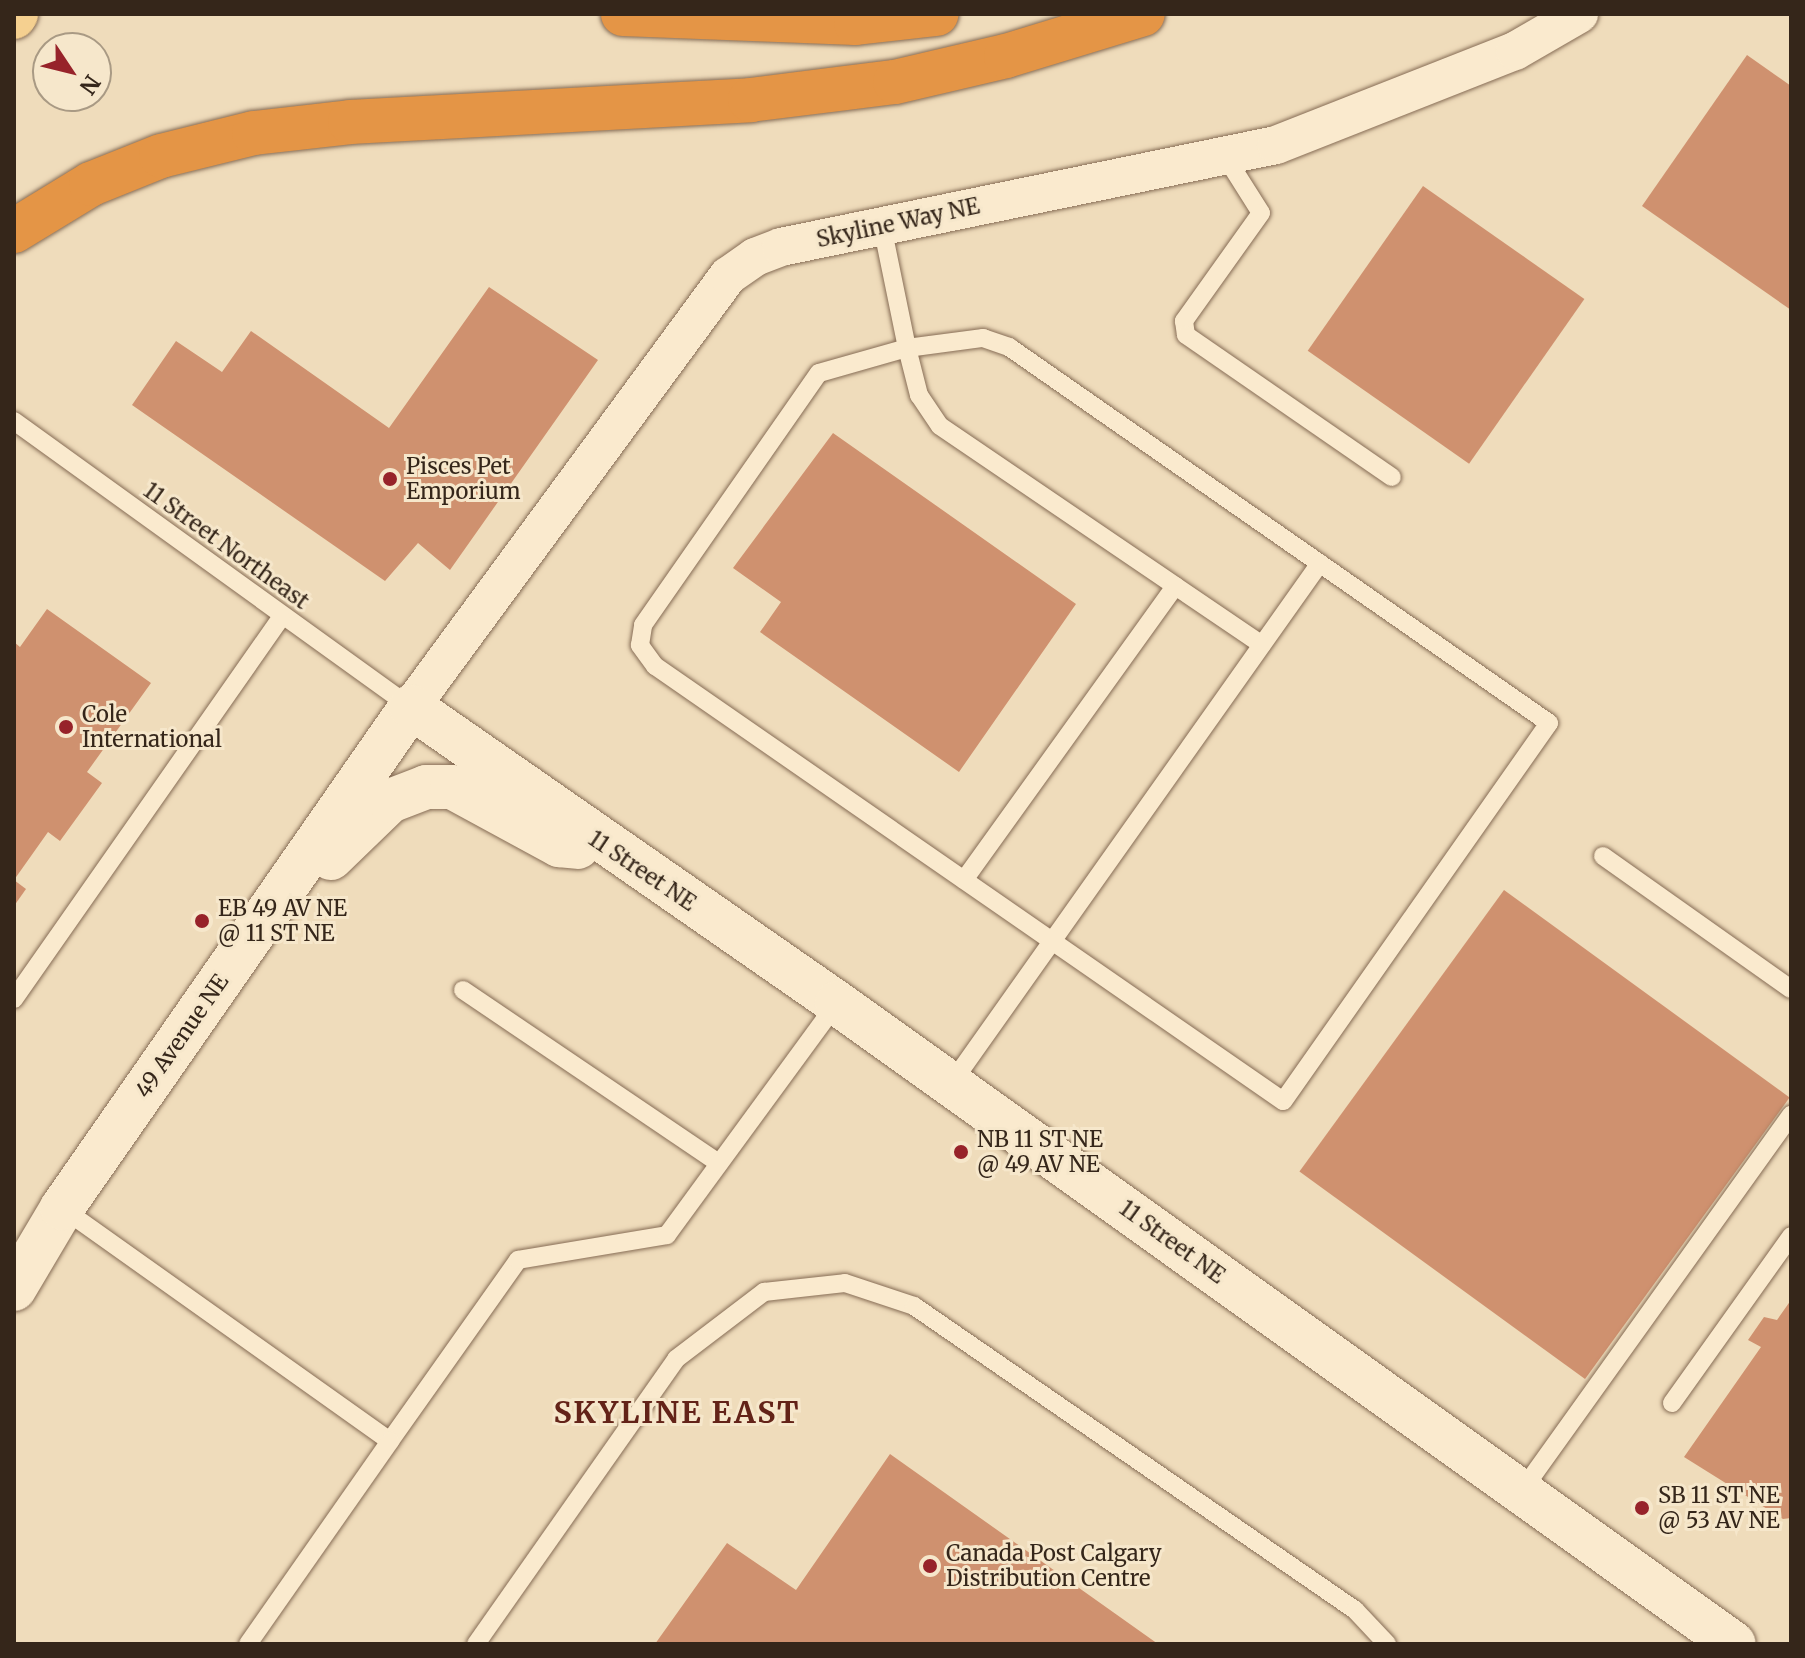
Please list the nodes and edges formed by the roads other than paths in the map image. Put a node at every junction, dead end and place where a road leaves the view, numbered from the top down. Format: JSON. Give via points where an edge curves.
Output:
{"nodes":[{"id":1,"x":623,"y":14,"type":"edge"},
{"id":2,"x":936,"y":14,"type":"edge"},
{"id":3,"x":1143,"y":14,"type":"edge"},
{"id":4,"x":1579,"y":14,"type":"edge"},
{"id":5,"x":1225,"y":156,"type":"junction"},
{"id":6,"x":882,"y":226,"type":"junction"},
{"id":7,"x":14,"y":231,"type":"edge"},
{"id":8,"x":907,"y":348,"type":"junction"},
{"id":9,"x":14,"y":421,"type":"edge"},
{"id":10,"x":1392,"y":477,"type":"dead end"},
{"id":11,"x":1320,"y":563,"type":"junction"},
{"id":12,"x":1175,"y":586,"type":"junction"},
{"id":13,"x":281,"y":618,"type":"junction"},
{"id":14,"x":1262,"y":645,"type":"junction"},
{"id":15,"x":411,"y":707,"type":"junction"},
{"id":16,"x":611,"y":850,"type":"junction"},
{"id":17,"x":1603,"y":856,"type":"dead end"},
{"id":18,"x":964,"y":880,"type":"junction"},
{"id":19,"x":250,"y":938,"type":"junction"},
{"id":20,"x":1052,"y":941,"type":"junction"},
{"id":21,"x":1791,"y":989,"type":"edge"},
{"id":22,"x":463,"y":990,"type":"dead end"},
{"id":23,"x":14,"y":999,"type":"edge"},
{"id":24,"x":837,"y":1003,"type":"junction"},
{"id":25,"x":951,"y":1084,"type":"junction"},
{"id":26,"x":1791,"y":1115,"type":"edge"},
{"id":27,"x":719,"y":1163,"type":"junction"},
{"id":28,"x":62,"y":1208,"type":"junction"},
{"id":29,"x":1791,"y":1236,"type":"edge"},
{"id":30,"x":14,"y":1289,"type":"edge"},
{"id":31,"x":1672,"y":1403,"type":"dead end"},
{"id":32,"x":390,"y":1441,"type":"junction"},
{"id":33,"x":1521,"y":1492,"type":"junction"},
{"id":34,"x":248,"y":1644,"type":"edge"},
{"id":35,"x":476,"y":1644,"type":"edge"},
{"id":36,"x":1387,"y":1644,"type":"edge"},
{"id":37,"x":1734,"y":1644,"type":"edge"}],
"edges":[{"from":1,"to":2,"type":"highway","via":[[856,23]]},
{"from":3,"to":7,"type":"highway","via":[[1006,56],[895,82],[750,100],[350,122],[254,133],[161,156],[91,184]]},
{"from":4,"to":5,"type":"street","name":"Skyline Way NE","via":[[1515,51],[1346,121]]},
{"from":5,"to":6,"type":"street","name":"Skyline Way NE"},
{"from":5,"to":10,"type":"lane","via":[[1261,213],[1184,321],[1186,335]]},
{"from":6,"to":8,"type":"lane"},
{"from":6,"to":15,"type":"street","name":"Skyline Way NE","via":[[781,247],[728,276]]},
{"from":8,"to":11,"type":"lane","via":[[983,338],[1009,347]]},
{"from":8,"to":12,"type":"lane","via":[[919,395],[940,426]]},
{"from":8,"to":18,"type":"lane","via":[[819,373],[643,625],[640,645],[655,666]]},
{"from":9,"to":13,"type":"lane","name":"11 Street Northeast"},
{"from":11,"to":14,"type":"lane"},
{"from":11,"to":20,"type":"lane","via":[[1549,723],[1283,1101]]},
{"from":12,"to":14,"type":"lane"},
{"from":12,"to":18,"type":"lane"},
{"from":13,"to":15,"type":"lane","name":"11 Street Northeast"},
{"from":13,"to":23,"type":"lane"},
{"from":14,"to":20,"type":"lane"},
{"from":15,"to":16,"type":"street","name":"11 Street NE"},
{"from":15,"to":19,"type":"street","name":"49 Avenue NE"},
{"from":16,"to":19,"type":"street","via":[[559,845],[452,787],[426,787],[390,801]]},
{"from":16,"to":24,"type":"street","name":"11 Street NE"},
{"from":17,"to":21,"type":"lane"},
{"from":18,"to":20,"type":"lane"},
{"from":19,"to":28,"type":"street","name":"49 Avenue NE"},
{"from":20,"to":25,"type":"lane"},
{"from":22,"to":27,"type":"lane"},
{"from":24,"to":25,"type":"street","name":"11 Street NE"},
{"from":24,"to":27,"type":"lane"},
{"from":25,"to":33,"type":"street","name":"11 Street NE"},
{"from":26,"to":33,"type":"lane"},
{"from":27,"to":32,"type":"lane","via":[[667,1235],[518,1260]]},
{"from":28,"to":30,"type":"street","name":"49 Avenue NE"},
{"from":28,"to":32,"type":"lane"},
{"from":29,"to":31,"type":"lane"},
{"from":32,"to":34,"type":"lane"},
{"from":33,"to":37,"type":"street","name":"11 Street NE"},
{"from":35,"to":36,"type":"lane","via":[[676,1359],[764,1292],[845,1283],[914,1306],[1355,1610]]}]}
